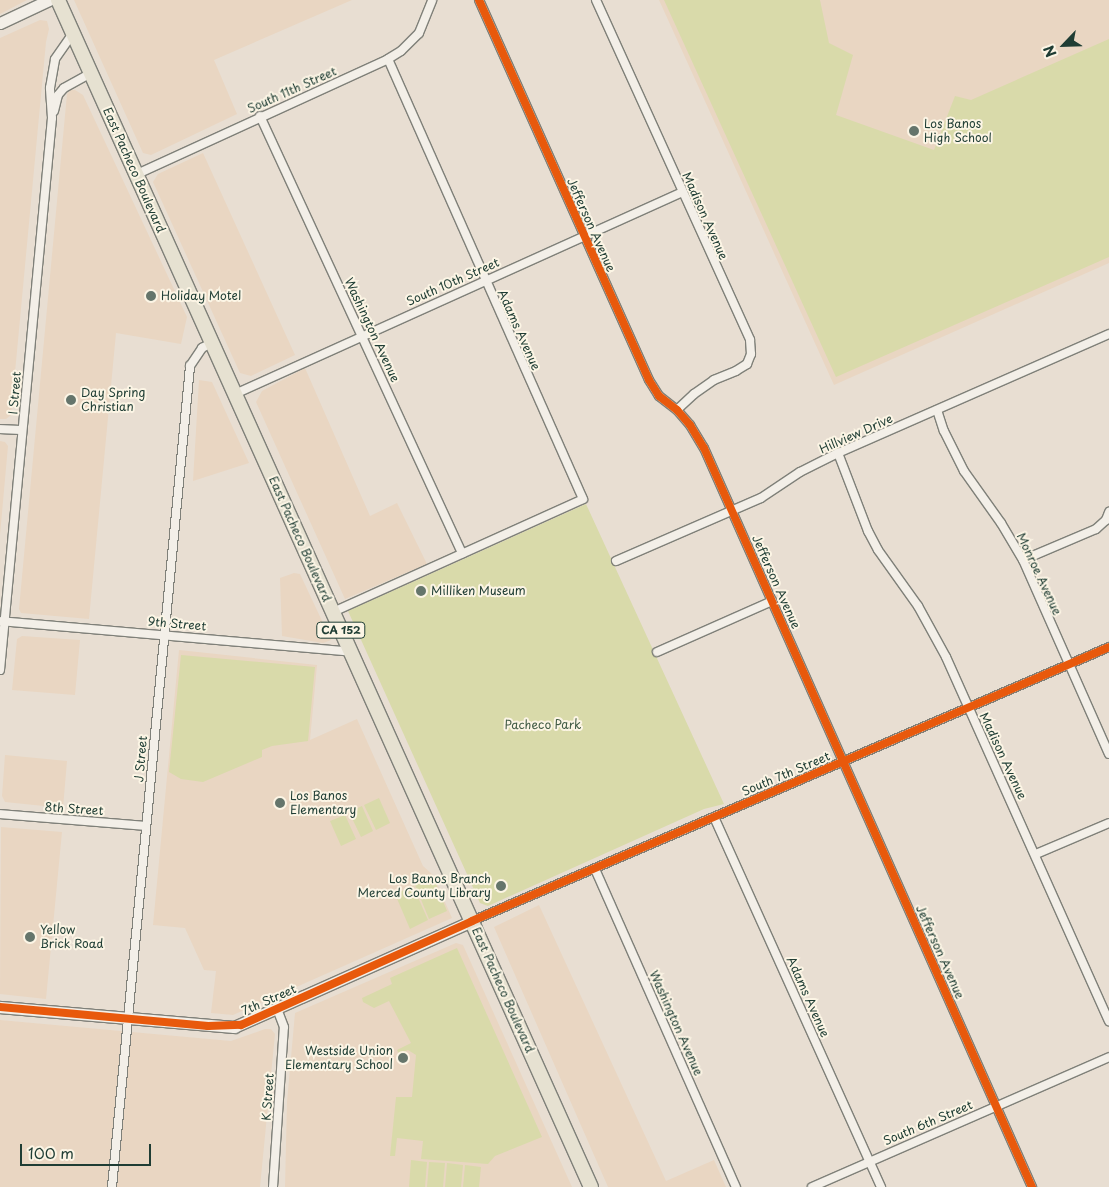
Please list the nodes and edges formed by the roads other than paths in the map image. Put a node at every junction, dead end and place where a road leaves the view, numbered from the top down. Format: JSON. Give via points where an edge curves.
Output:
{"nodes":[{"id":1,"x":49,"y":0,"type":"edge"},
{"id":2,"x":58,"y":0,"type":"edge"},
{"id":3,"x":432,"y":0,"type":"edge"},
{"id":4,"x":479,"y":0,"type":"edge"},
{"id":5,"x":596,"y":0,"type":"edge"},
{"id":6,"x":0,"y":23,"type":"edge"},
{"id":7,"x":73,"y":33,"type":"junction"},
{"id":8,"x":388,"y":59,"type":"junction"},
{"id":9,"x":91,"y":73,"type":"junction"},
{"id":10,"x":260,"y":116,"type":"junction"},
{"id":11,"x":52,"y":118,"type":"junction"},
{"id":12,"x":135,"y":174,"type":"junction"},
{"id":13,"x":682,"y":192,"type":"junction"},
{"id":14,"x":584,"y":237,"type":"junction"},
{"id":15,"x":485,"y":280,"type":"junction"},
{"id":16,"x":1109,"y":334,"type":"edge"},
{"id":17,"x":362,"y":336,"type":"junction"},
{"id":18,"x":211,"y":343,"type":"junction"},
{"id":19,"x":235,"y":394,"type":"junction"},
{"id":20,"x":677,"y":410,"type":"junction"},
{"id":21,"x":937,"y":410,"type":"junction"},
{"id":22,"x":0,"y":429,"type":"edge"},
{"id":23,"x":22,"y":430,"type":"junction"},
{"id":24,"x":838,"y":453,"type":"junction"},
{"id":25,"x":732,"y":511,"type":"junction"},
{"id":26,"x":1109,"y":512,"type":"edge"},
{"id":27,"x":462,"y":554,"type":"junction"},
{"id":28,"x":1023,"y":560,"type":"junction"},
{"id":29,"x":616,"y":561,"type":"dead end"},
{"id":30,"x":772,"y":601,"type":"junction"},
{"id":31,"x":333,"y":612,"type":"junction"},
{"id":32,"x":2,"y":621,"type":"edge"},
{"id":33,"x":164,"y":634,"type":"junction"},
{"id":34,"x":1109,"y":647,"type":"edge"},
{"id":35,"x":351,"y":652,"type":"junction"},
{"id":36,"x":657,"y":652,"type":"dead end"},
{"id":37,"x":1068,"y":666,"type":"junction"},
{"id":38,"x":0,"y":670,"type":"edge"},
{"id":39,"x":968,"y":708,"type":"junction"},
{"id":40,"x":1109,"y":754,"type":"edge"},
{"id":41,"x":843,"y":762,"type":"junction"},
{"id":42,"x":0,"y":814,"type":"edge"},
{"id":43,"x":714,"y":817,"type":"junction"},
{"id":44,"x":1109,"y":824,"type":"edge"},
{"id":45,"x":146,"y":826,"type":"junction"},
{"id":46,"x":1036,"y":854,"type":"junction"},
{"id":47,"x":595,"y":869,"type":"junction"},
{"id":48,"x":472,"y":921,"type":"junction"},
{"id":49,"x":0,"y":1007,"type":"edge"},
{"id":50,"x":277,"y":1009,"type":"junction"},
{"id":51,"x":128,"y":1019,"type":"junction"},
{"id":52,"x":1109,"y":1021,"type":"edge"},
{"id":53,"x":1109,"y":1057,"type":"edge"},
{"id":54,"x":996,"y":1106,"type":"junction"},
{"id":55,"x":869,"y":1160,"type":"junction"},
{"id":56,"x":112,"y":1187,"type":"edge"},
{"id":57,"x":273,"y":1187,"type":"edge"},
{"id":58,"x":591,"y":1187,"type":"edge"},
{"id":59,"x":736,"y":1187,"type":"edge"},
{"id":60,"x":812,"y":1187,"type":"edge"},
{"id":61,"x":881,"y":1187,"type":"edge"},
{"id":62,"x":1032,"y":1187,"type":"edge"}],
"edges":[{"from":1,"to":6,"type":"street"},
{"from":2,"to":7,"type":"highway","name":"East Pacheco Boulevard","number":"CA 152"},
{"from":3,"to":8,"type":"street","name":"South 11th Street","via":[[419,33],[402,51]]},
{"from":4,"to":14,"type":"street","name":"Jefferson Avenue"},
{"from":5,"to":13,"type":"street","name":"Madison Avenue"},
{"from":7,"to":9,"type":"highway","name":"East Pacheco Boulevard","number":"CA 152"},
{"from":7,"to":11,"type":"street","name":"I Street","via":[[55,59],[50,88]]},
{"from":8,"to":10,"type":"street","name":"South 11th Street"},
{"from":8,"to":15,"type":"street","name":"Adams Avenue"},
{"from":9,"to":11,"type":"street","name":"I Street","via":[[64,88],[58,95]]},
{"from":9,"to":12,"type":"highway","name":"East Pacheco Boulevard","number":"CA 152"},
{"from":10,"to":12,"type":"street","name":"South 11th Street"},
{"from":10,"to":17,"type":"street","name":"Washington Avenue"},
{"from":11,"to":23,"type":"street","name":"I Street"},
{"from":12,"to":18,"type":"highway","name":"East Pacheco Boulevard","number":"CA 152"},
{"from":13,"to":14,"type":"street","name":"South 10th Street"},
{"from":13,"to":20,"type":"street","name":"Madison Avenue","via":[[750,340],[751,354],[747,364],[714,380]]},
{"from":14,"to":15,"type":"street","name":"South 10th Street"},
{"from":14,"to":20,"type":"street","name":"Jefferson Avenue","via":[[649,380],[659,396]]},
{"from":15,"to":17,"type":"street","name":"South 10th Street"},
{"from":15,"to":27,"type":"street","name":"Adams Avenue","via":[[583,498]]},
{"from":16,"to":21,"type":"street","name":"Hillview Drive"},
{"from":17,"to":19,"type":"street","name":"South 10th Street"},
{"from":17,"to":27,"type":"street","name":"Washington Avenue"},
{"from":18,"to":19,"type":"highway","name":"East Pacheco Boulevard","number":"CA 152"},
{"from":18,"to":33,"type":"street","name":"J Street","via":[[202,348],[190,366]]},
{"from":19,"to":31,"type":"highway","name":"East Pacheco Boulevard","number":"CA 152"},
{"from":20,"to":25,"type":"street","name":"Jefferson Avenue","via":[[704,448]]},
{"from":21,"to":24,"type":"street","name":"Hillview Drive"},
{"from":21,"to":28,"type":"street","name":"Monroe Avenue","via":[[964,471]]},
{"from":22,"to":23,"type":"street"},
{"from":23,"to":32,"type":"street","name":"I Street"},
{"from":24,"to":25,"type":"street","name":"Hillview Drive","via":[[800,472],[761,498]]},
{"from":24,"to":39,"type":"street","name":"Madison Avenue","via":[[868,531],[935,636]]},
{"from":25,"to":29,"type":"street","name":"Hillview Drive"},
{"from":25,"to":30,"type":"street","name":"Jefferson Avenue"},
{"from":26,"to":28,"type":"street","via":[[1106,520],[1096,528]]},
{"from":27,"to":31,"type":"street"},
{"from":28,"to":37,"type":"street","name":"Monroe Avenue"},
{"from":30,"to":36,"type":"street"},
{"from":30,"to":41,"type":"street","name":"Jefferson Avenue"},
{"from":31,"to":35,"type":"highway","name":"East Pacheco Boulevard","number":"CA 152"},
{"from":32,"to":33,"type":"street","name":"9th Street"},
{"from":32,"to":38,"type":"street","name":"I Street"},
{"from":33,"to":35,"type":"street","name":"9th Street"},
{"from":33,"to":45,"type":"street","name":"J Street"},
{"from":34,"to":37,"type":"street","name":"South 7th Street"},
{"from":35,"to":48,"type":"highway","name":"East Pacheco Boulevard","number":"CA 152"},
{"from":37,"to":39,"type":"street","name":"South 7th Street"},
{"from":37,"to":40,"type":"street","name":"Monroe Avenue"},
{"from":39,"to":41,"type":"street","name":"South 7th Street"},
{"from":39,"to":46,"type":"street","name":"Madison Avenue"},
{"from":41,"to":43,"type":"street","name":"South 7th Street"},
{"from":41,"to":54,"type":"street","name":"Jefferson Avenue"},
{"from":42,"to":45,"type":"street","name":"8th Street"},
{"from":43,"to":47,"type":"street","name":"South 7th Street"},
{"from":43,"to":55,"type":"street","name":"Adams Avenue"},
{"from":44,"to":46,"type":"street"},
{"from":45,"to":51,"type":"street","name":"J Street"},
{"from":46,"to":52,"type":"street","name":"Madison Avenue"},
{"from":47,"to":48,"type":"street","name":"South 7th Street"},
{"from":47,"to":59,"type":"street","name":"Washington Avenue"},
{"from":48,"to":50,"type":"street","name":"7th Street"},
{"from":48,"to":58,"type":"highway","name":"East Pacheco Boulevard","number":"CA 152"},
{"from":49,"to":51,"type":"street","name":"7th Street"},
{"from":50,"to":51,"type":"street","name":"7th Street","via":[[234,1027]]},
{"from":50,"to":57,"type":"street","name":"K Street","via":[[284,1027]]},
{"from":51,"to":56,"type":"street","name":"J Street"},
{"from":53,"to":54,"type":"street","name":"South 6th Street"},
{"from":54,"to":55,"type":"street","name":"South 6th Street"},
{"from":54,"to":62,"type":"street","name":"Jefferson Avenue"},
{"from":55,"to":60,"type":"street","name":"South 6th Street"},
{"from":55,"to":61,"type":"street","name":"Adams Avenue"}]}
